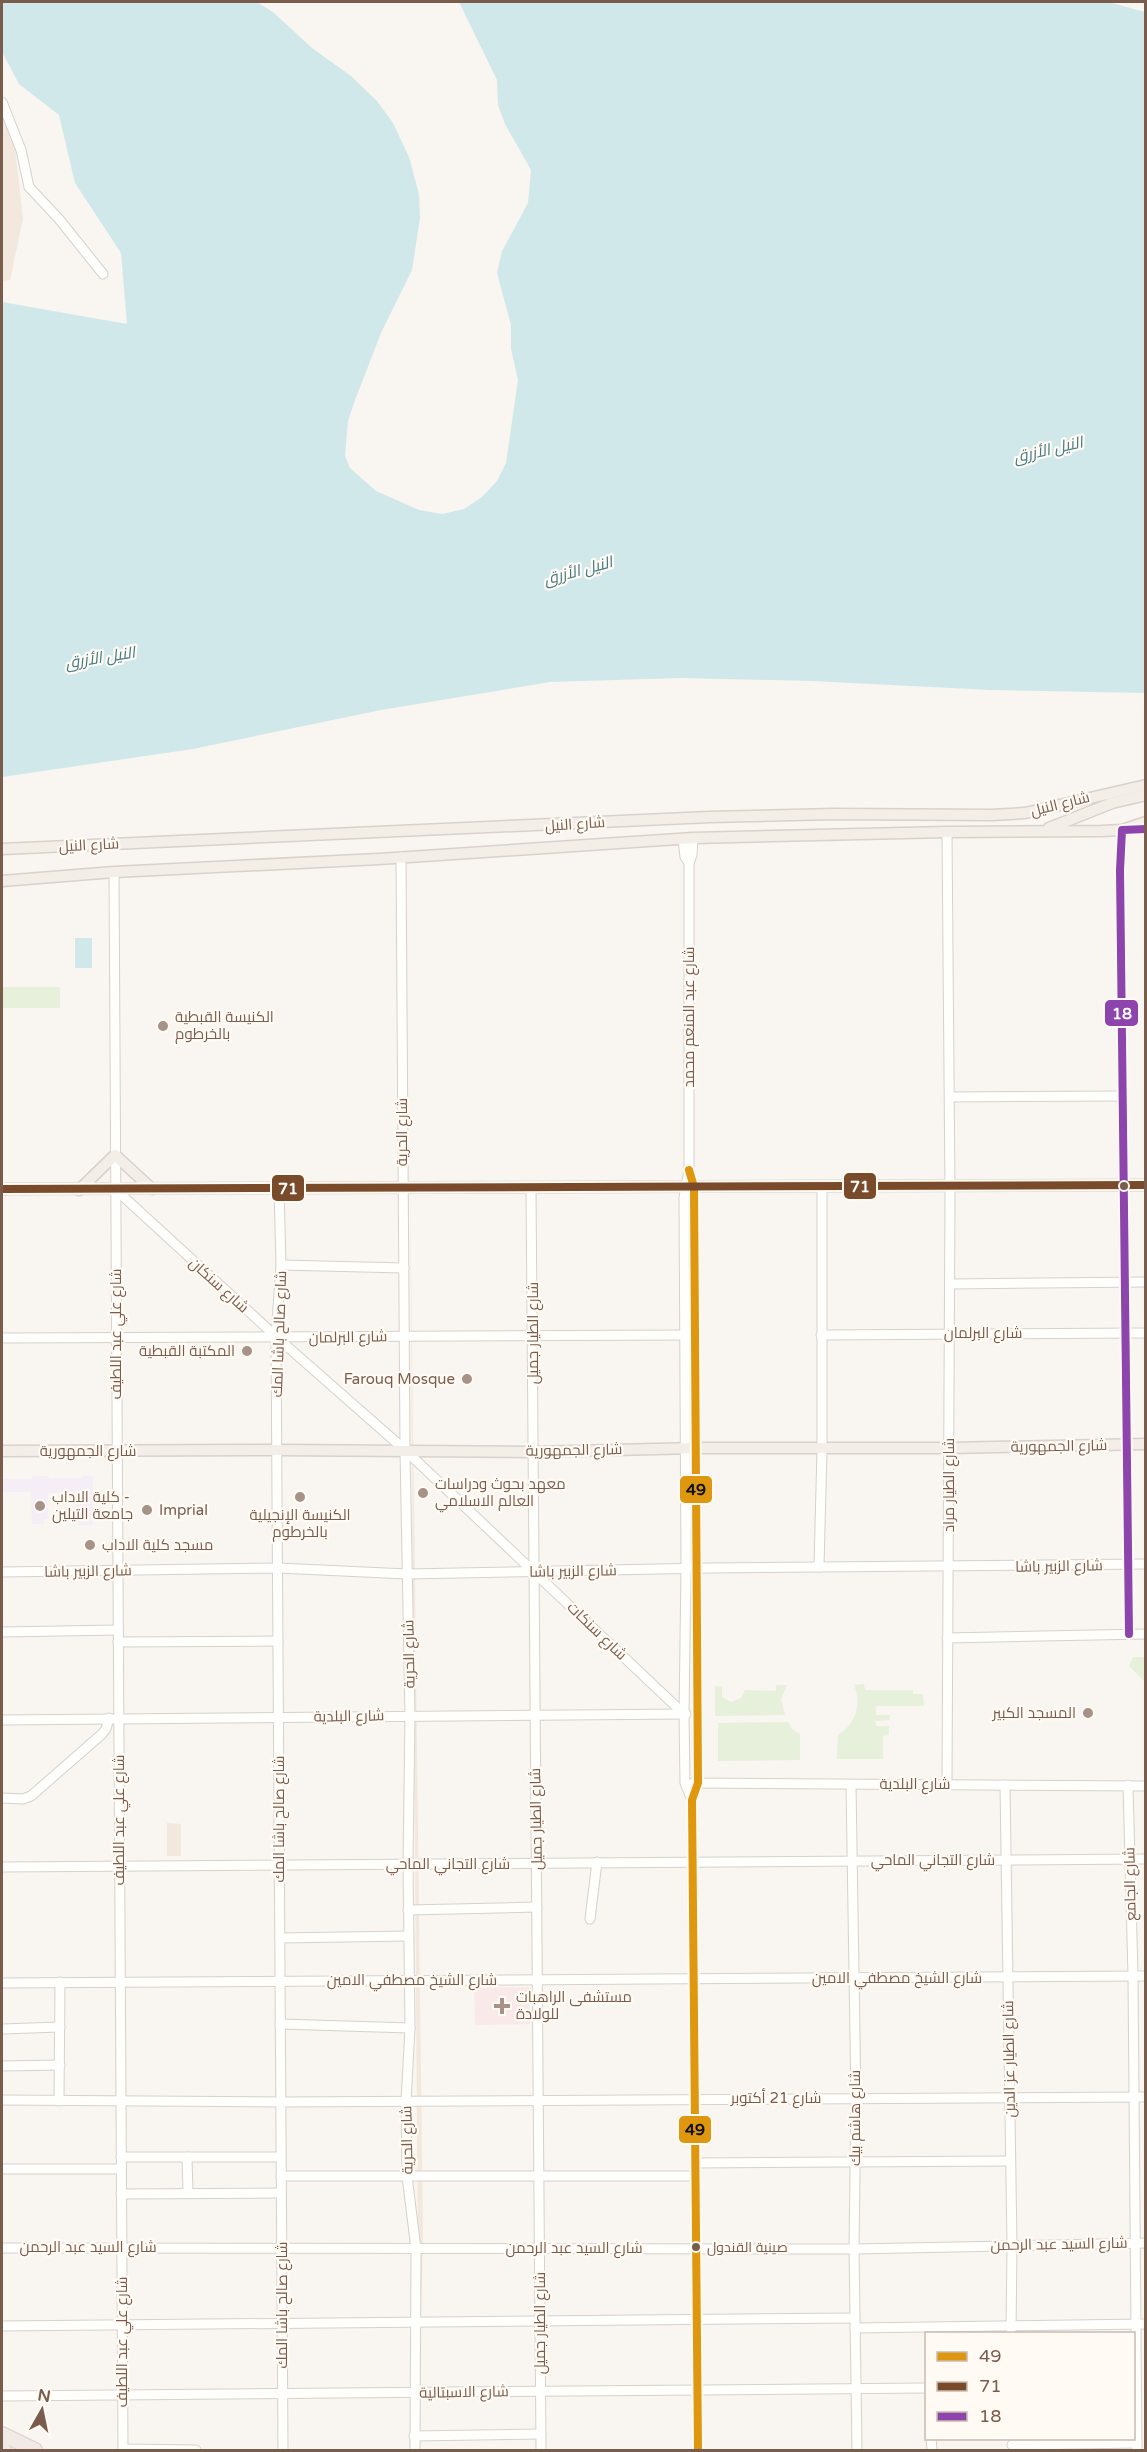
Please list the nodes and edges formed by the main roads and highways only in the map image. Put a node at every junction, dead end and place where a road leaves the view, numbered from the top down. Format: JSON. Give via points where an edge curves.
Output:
{"nodes":[{"id":1,"x":1146,"y":785,"type":"edge"},
{"id":2,"x":1146,"y":795,"type":"edge"},
{"id":3,"x":806,"y":814,"type":"junction"},
{"id":4,"x":1146,"y":822,"type":"edge"},
{"id":5,"x":1041,"y":831,"type":"junction"},
{"id":6,"x":800,"y":835,"type":"junction"},
{"id":7,"x":2,"y":849,"type":"edge"},
{"id":8,"x":2,"y":881,"type":"edge"},
{"id":9,"x":1146,"y":1185,"type":"edge"},
{"id":10,"x":2,"y":1189,"type":"edge"},
{"id":11,"x":152,"y":1189,"type":"junction"},
{"id":12,"x":79,"y":1190,"type":"junction"},
{"id":13,"x":1146,"y":1444,"type":"edge"},
{"id":14,"x":2,"y":1451,"type":"edge"},
{"id":15,"x":2,"y":2434,"type":"edge"},
{"id":16,"x":35,"y":2451,"type":"edge"}],
"edges":[{"from":1,"to":3,"type":"main road","name":"شارع النيل","via":[[1025,813]]},
{"from":2,"to":5,"type":"main road","via":[[1112,803]]},
{"from":3,"to":6,"type":"main road","via":[[811,818],[811,826]]},
{"from":3,"to":7,"type":"main road","name":"شارع النيل"},
{"from":4,"to":5,"type":"main road","name":"شارع النيل","via":[[1122,830]]},
{"from":5,"to":6,"type":"main road","name":"شارع النيل"},
{"from":6,"to":8,"type":"main road","name":"شارع النيل","via":[[688,838]]},
{"from":9,"to":11,"type":"main road"},
{"from":10,"to":12,"type":"main road"},
{"from":11,"to":12,"type":"main road"},
{"from":11,"to":12,"type":"main road","via":[[115,1155]]},
{"from":13,"to":14,"type":"main road","name":"شارع الجمهورية","via":[[532,1452]]},
{"from":15,"to":16,"type":"highway"}]}
